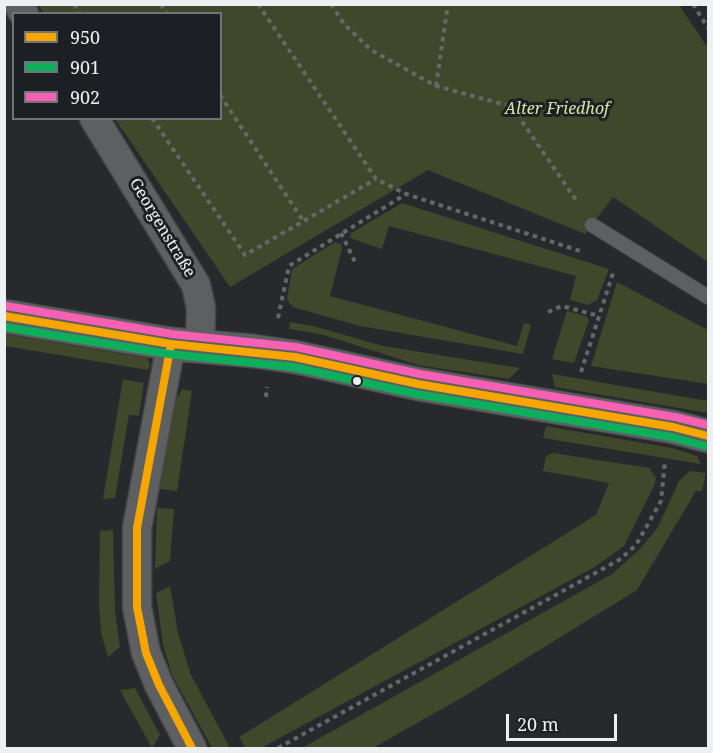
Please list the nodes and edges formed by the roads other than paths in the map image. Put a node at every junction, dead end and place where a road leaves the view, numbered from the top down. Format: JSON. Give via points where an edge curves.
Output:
{"nodes":[{"id":1,"x":95,"y":120,"type":"edge"},
{"id":2,"x":592,"y":225,"type":"road end"},
{"id":3,"x":708,"y":297,"type":"edge"},
{"id":4,"x":4,"y":316,"type":"edge"},
{"id":5,"x":185,"y":345,"type":"junction"},
{"id":6,"x":708,"y":436,"type":"edge"},
{"id":7,"x":192,"y":748,"type":"edge"}],
"edges":[{"from":1,"to":5,"type":"street","name":"Georgenstraße","via":[[196,285],[201,308]]},
{"from":2,"to":3,"type":"lane"},
{"from":4,"to":5,"type":"main road"},
{"from":5,"to":6,"type":"main road","via":[[272,354]]},
{"from":5,"to":7,"type":"street","name":"Georgenstraße","via":[[137,528],[137,607],[146,652]]}]}
